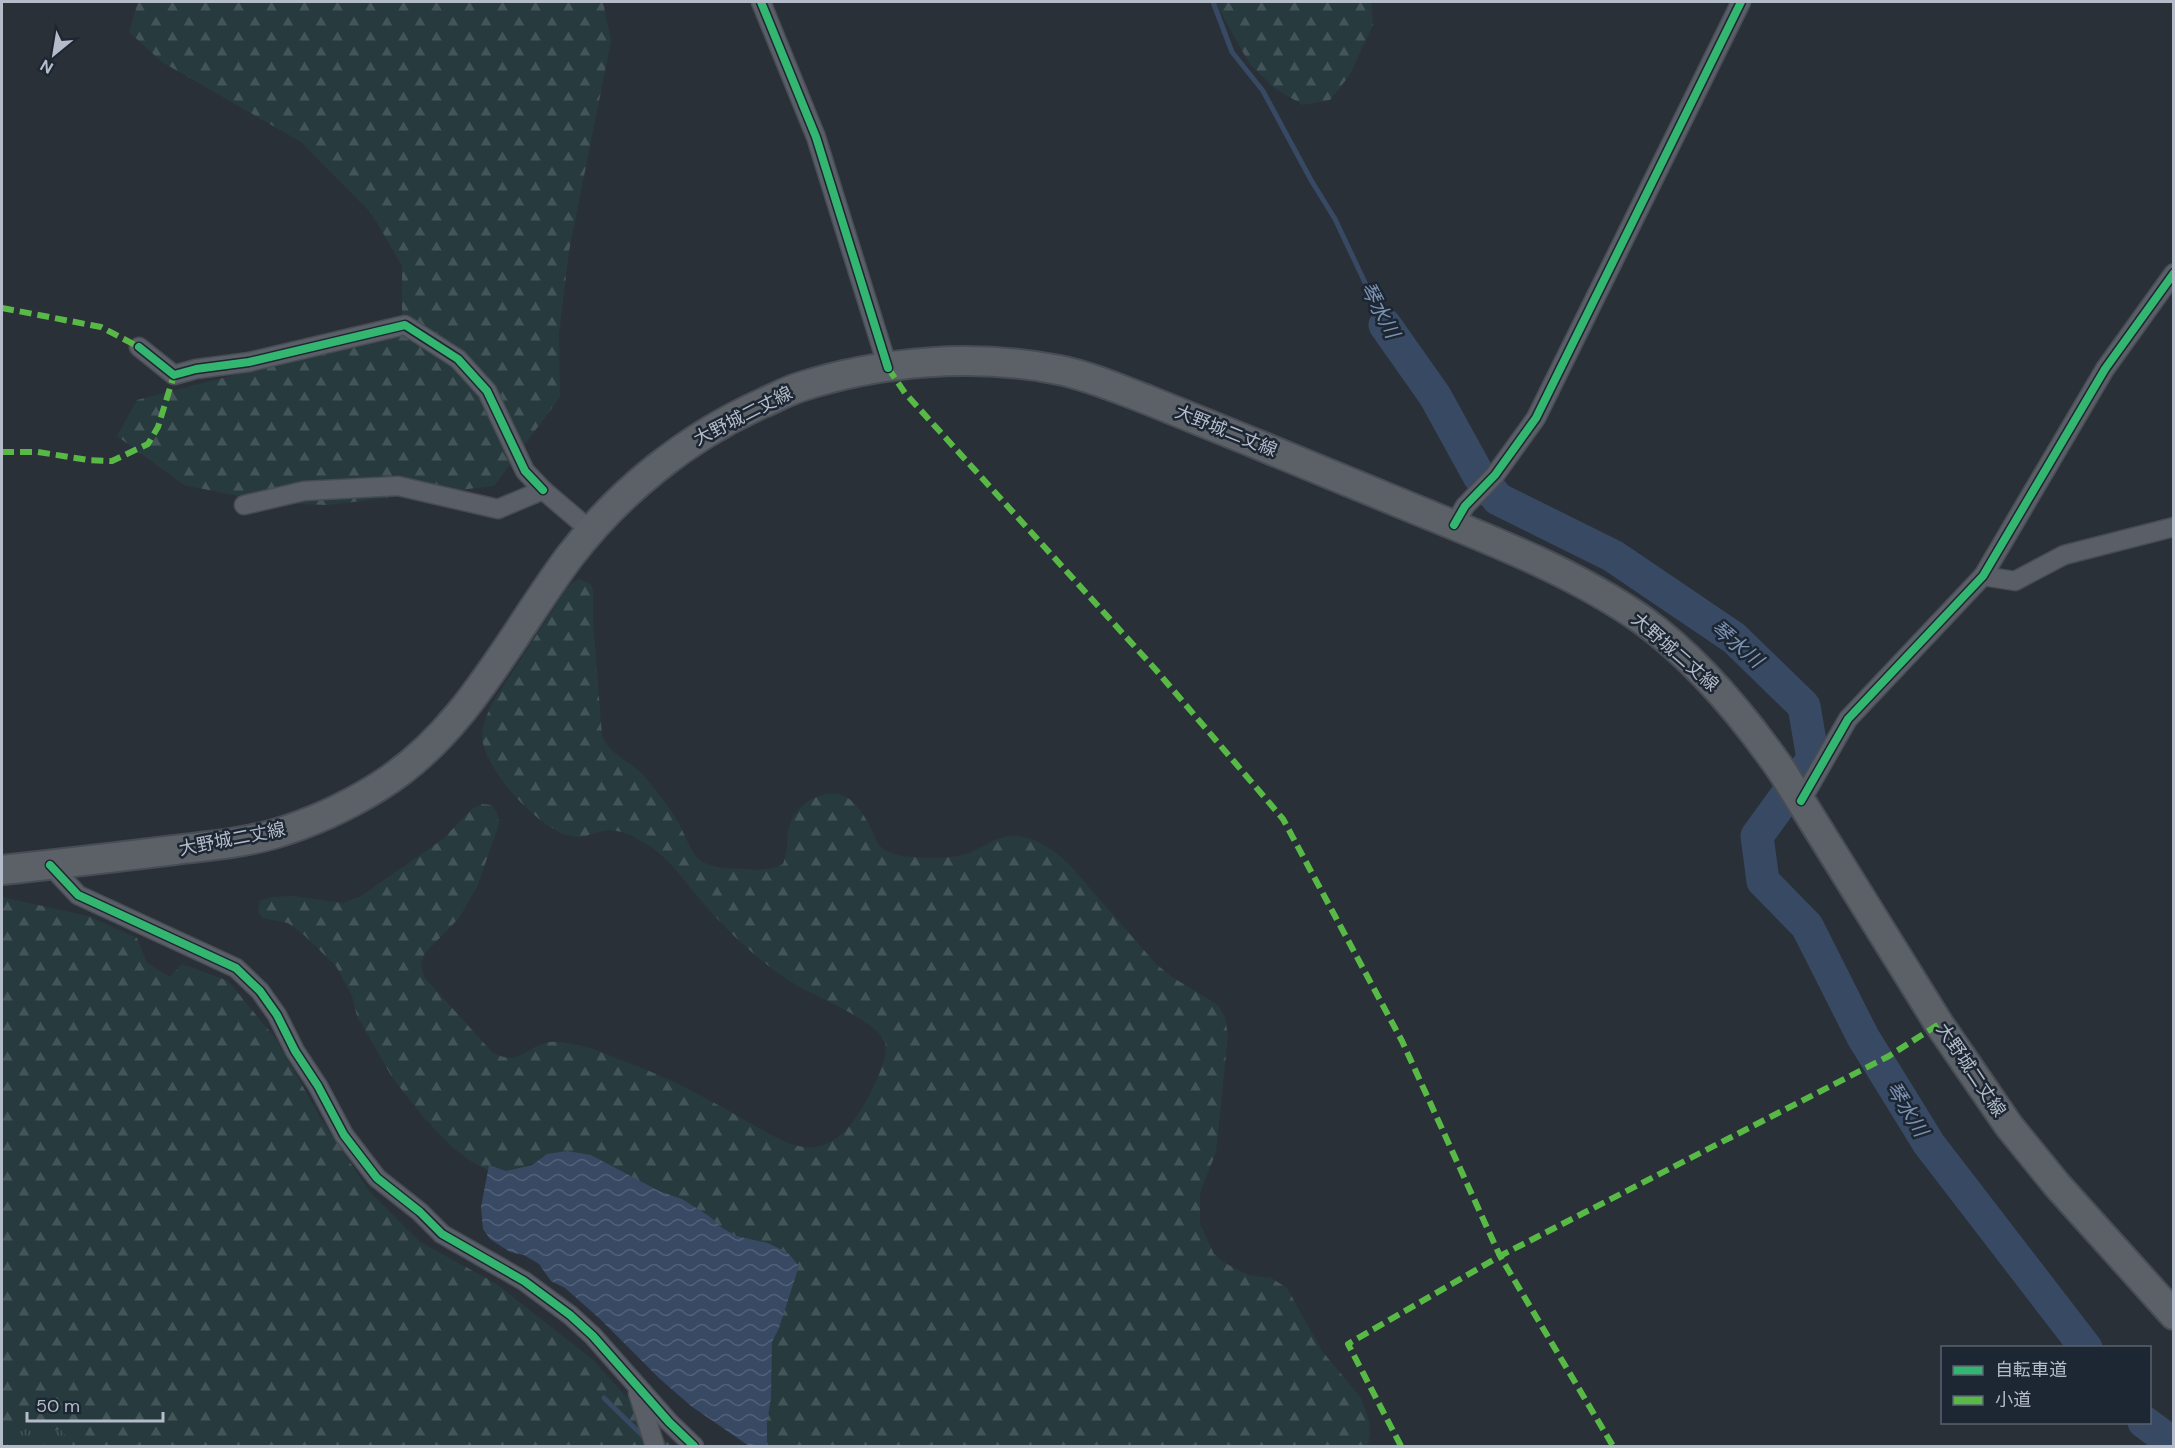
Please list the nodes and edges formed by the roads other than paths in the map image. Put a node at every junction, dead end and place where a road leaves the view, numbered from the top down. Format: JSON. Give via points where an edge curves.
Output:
{"nodes":[{"id":1,"x":760,"y":2,"type":"edge"},
{"id":2,"x":1741,"y":2,"type":"edge"},
{"id":3,"x":2174,"y":273,"type":"edge"},
{"id":4,"x":139,"y":347,"type":"dead end"},
{"id":5,"x":888,"y":368,"type":"junction"},
{"id":6,"x":543,"y":490,"type":"junction"},
{"id":7,"x":244,"y":505,"type":"dead end"},
{"id":8,"x":1454,"y":525,"type":"junction"},
{"id":9,"x":2174,"y":527,"type":"edge"},
{"id":10,"x":590,"y":530,"type":"junction"},
{"id":11,"x":1983,"y":576,"type":"junction"},
{"id":12,"x":1801,"y":801,"type":"junction"},
{"id":13,"x":50,"y":865,"type":"junction"},
{"id":14,"x":2,"y":870,"type":"edge"},
{"id":15,"x":2174,"y":1315,"type":"edge"},
{"id":16,"x":636,"y":1385,"type":"junction"},
{"id":17,"x":654,"y":1446,"type":"edge"},
{"id":18,"x":694,"y":1446,"type":"edge"}],
"edges":[{"from":1,"to":5,"type":"street","via":[[816,137]]},
{"from":2,"to":8,"type":"street","via":[[1536,418]]},
{"from":3,"to":11,"type":"street","via":[[2105,369]]},
{"from":4,"to":6,"type":"street","via":[[174,375],[249,362],[405,325],[458,359],[487,391],[525,471]]},
{"from":5,"to":8,"type":"main road","name":"大野城二丈線","via":[[961,361],[1059,370],[1148,400]]},
{"from":5,"to":10,"type":"main road","name":"大野城二丈線","via":[[797,388],[745,411],[650,473]]},
{"from":6,"to":7,"type":"street","via":[[498,508],[398,486],[304,490]]},
{"from":6,"to":10,"type":"street"},
{"from":8,"to":12,"type":"main road","name":"大野城二丈線","via":[[1589,586],[1642,620],[1720,692],[1757,735]]},
{"from":9,"to":11,"type":"street","via":[[2064,555],[2015,581]]},
{"from":10,"to":13,"type":"main road","name":"大野城二丈線","via":[[458,716],[381,786],[313,821],[271,835]]},
{"from":11,"to":12,"type":"street","via":[[1848,719]]},
{"from":12,"to":15,"type":"main road","name":"大野城二丈線","via":[[1939,1024],[2009,1126]]},
{"from":13,"to":14,"type":"main road","name":"大野城二丈線"},
{"from":13,"to":16,"type":"street","via":[[78,895],[236,968],[260,991],[277,1016],[344,1136],[377,1178],[442,1234],[546,1296],[593,1336]]},
{"from":16,"to":17,"type":"street"},
{"from":16,"to":18,"type":"street"}]}
